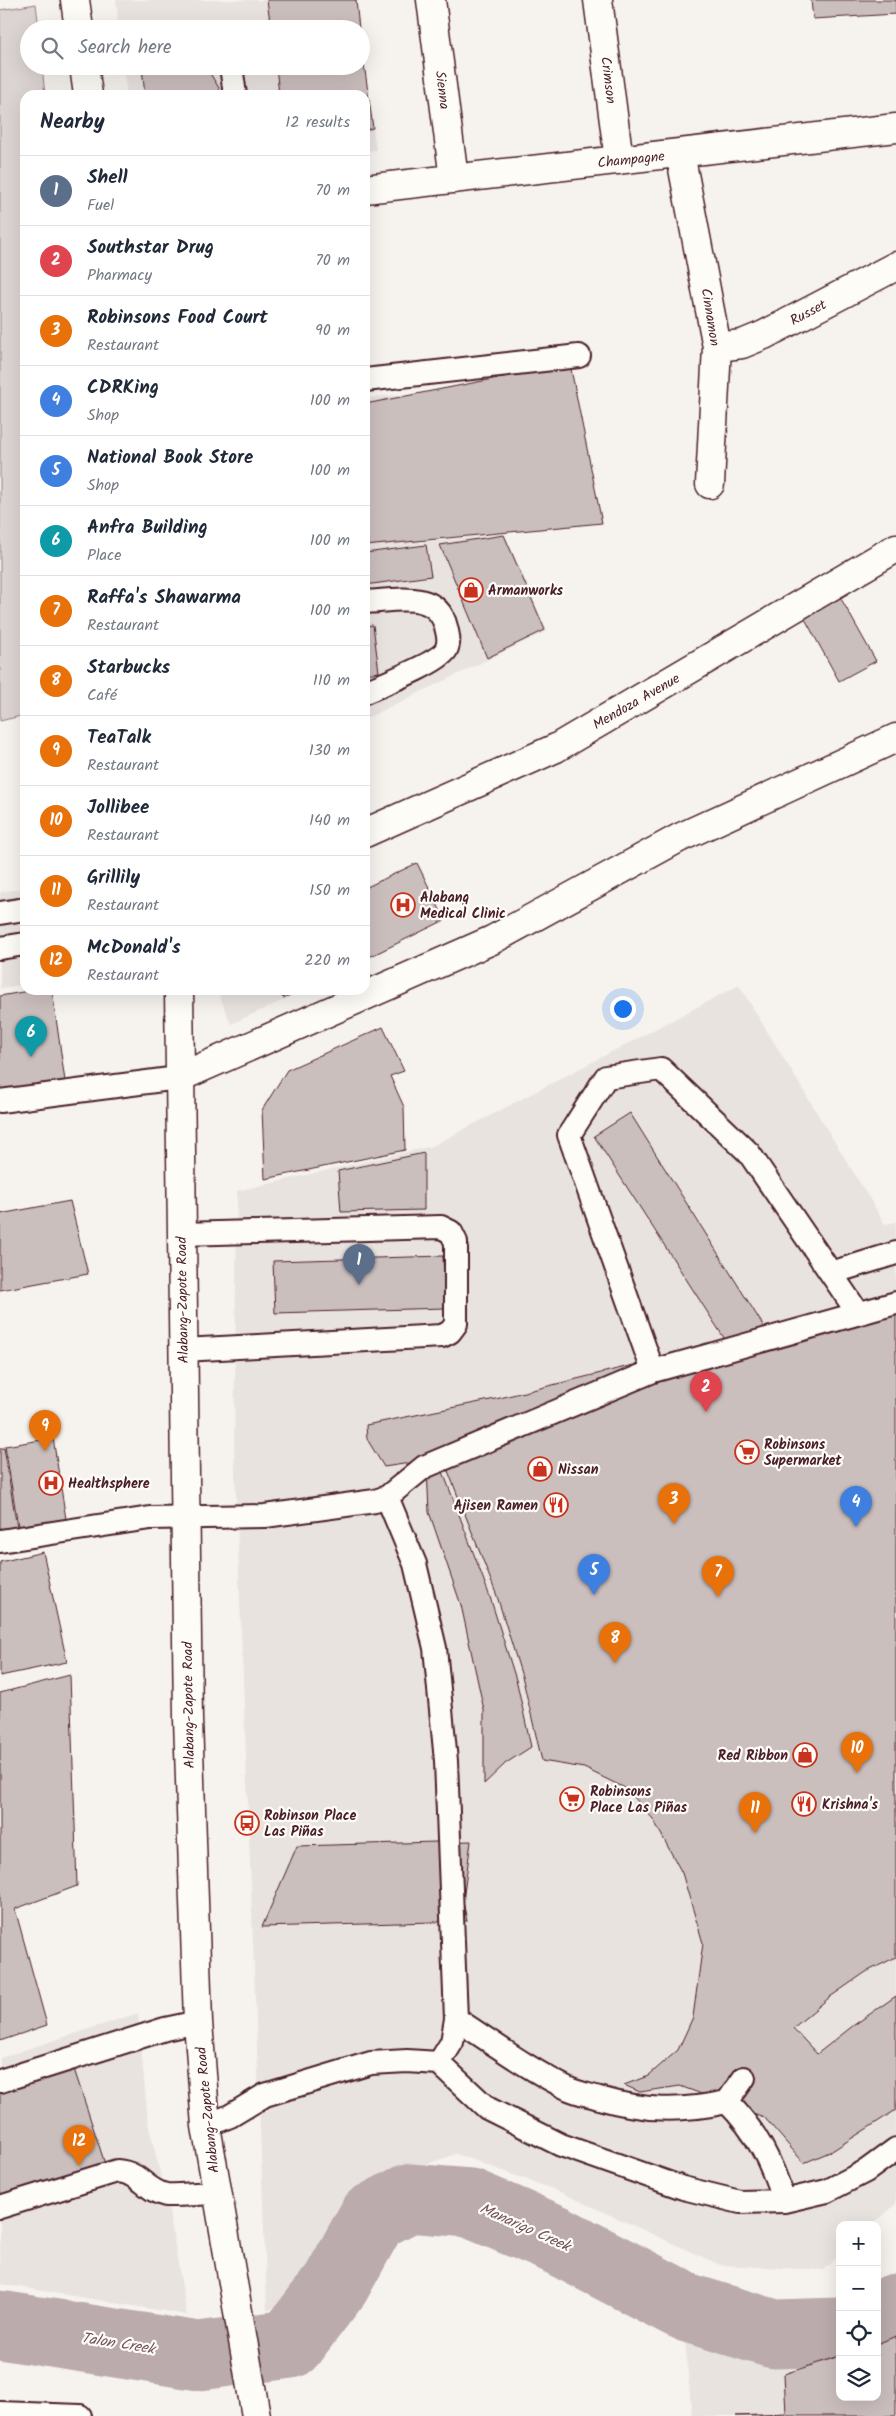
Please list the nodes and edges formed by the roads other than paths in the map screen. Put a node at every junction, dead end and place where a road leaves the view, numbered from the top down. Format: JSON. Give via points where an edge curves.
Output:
{"nodes":[{"id":1,"x":75,"y":0,"type":"edge"},
{"id":2,"x":432,"y":0,"type":"edge"},
{"id":3,"x":598,"y":0,"type":"edge"},
{"id":4,"x":78,"y":20,"type":"edge"},
{"id":5,"x":85,"y":75,"type":"edge"},
{"id":6,"x":232,"y":75,"type":"edge"},
{"id":7,"x":87,"y":90,"type":"edge"},
{"id":8,"x":234,"y":90,"type":"edge"},
{"id":9,"x":896,"y":128,"type":"edge"},
{"id":10,"x":680,"y":153,"type":"junction"},
{"id":11,"x":619,"y":160,"type":"junction"},
{"id":12,"x":454,"y":179,"type":"junction"},
{"id":13,"x":370,"y":188,"type":"edge"},
{"id":14,"x":896,"y":266,"type":"edge"},
{"id":15,"x":717,"y":347,"type":"junction"},
{"id":16,"x":579,"y":356,"type":"dead end"},
{"id":17,"x":370,"y":379,"type":"edge"},
{"id":18,"x":710,"y":484,"type":"dead end"},
{"id":19,"x":896,"y":548,"type":"edge"},
{"id":20,"x":370,"y":602,"type":"edge"},
{"id":21,"x":370,"y":690,"type":"edge"},
{"id":22,"x":896,"y":738,"type":"edge"},
{"id":23,"x":370,"y":831,"type":"edge"},
{"id":24,"x":20,"y":910,"type":"edge"},
{"id":25,"x":0,"y":913,"type":"edge"},
{"id":26,"x":20,"y":945,"type":"edge"},
{"id":27,"x":0,"y":948,"type":"edge"},
{"id":28,"x":370,"y":994,"type":"edge"},
{"id":29,"x":178,"y":995,"type":"edge"},
{"id":30,"x":367,"y":995,"type":"edge"},
{"id":31,"x":178,"y":1078,"type":"junction"},
{"id":32,"x":0,"y":1101,"type":"edge"},
{"id":33,"x":182,"y":1234,"type":"junction"},
{"id":34,"x":896,"y":1253,"type":"edge"},
{"id":35,"x":831,"y":1273,"type":"junction"},
{"id":36,"x":896,"y":1304,"type":"edge"},
{"id":37,"x":858,"y":1313,"type":"junction"},
{"id":38,"x":183,"y":1350,"type":"junction"},
{"id":39,"x":653,"y":1371,"type":"junction"},
{"id":40,"x":387,"y":1497,"type":"junction"},
{"id":41,"x":186,"y":1519,"type":"junction"},
{"id":42,"x":0,"y":1541,"type":"edge"},
{"id":43,"x":456,"y":2019,"type":"junction"},
{"id":44,"x":198,"y":2022,"type":"junction"},
{"id":45,"x":439,"y":2063,"type":"junction"},
{"id":46,"x":744,"y":2078,"type":"dead end"},
{"id":47,"x":0,"y":2081,"type":"edge"},
{"id":48,"x":727,"y":2102,"type":"junction"},
{"id":49,"x":206,"y":2126,"type":"junction"},
{"id":50,"x":896,"y":2150,"type":"edge"},
{"id":51,"x":217,"y":2193,"type":"junction"},
{"id":52,"x":784,"y":2201,"type":"junction"},
{"id":53,"x":0,"y":2207,"type":"edge"},
{"id":54,"x":0,"y":2413,"type":"edge"},
{"id":55,"x":80,"y":2416,"type":"edge"},
{"id":56,"x":256,"y":2416,"type":"edge"}],
"edges":[{"from":1,"to":4,"type":"main road"},
{"from":2,"to":12,"type":"main road","name":"Sienna"},
{"from":3,"to":11,"type":"main road","name":"Crimson"},
{"from":5,"to":7,"type":"main road"},
{"from":6,"to":8,"type":"lane"},
{"from":9,"to":10,"type":"main road","name":"Champagne"},
{"from":10,"to":11,"type":"main road","name":"Champagne"},
{"from":10,"to":15,"type":"main road","name":"Cinnamon"},
{"from":11,"to":12,"type":"main road","name":"Champagne"},
{"from":12,"to":13,"type":"main road","name":"Champagne"},
{"from":14,"to":15,"type":"main road","name":"Russet","via":[[764,335],[742,344]]},
{"from":15,"to":18,"type":"main road","name":"Cinnamon"},
{"from":16,"to":17,"type":"lane"},
{"from":19,"to":23,"type":"main road","name":"Mendoza Avenue","via":[[556,748]]},
{"from":20,"to":21,"type":"lane","via":[[417,600],[432,605],[443,614],[449,638],[445,651],[427,664]]},
{"from":22,"to":28,"type":"main road","via":[[679,838],[492,940]]},
{"from":24,"to":25,"type":"lane"},
{"from":26,"to":27,"type":"lane"},
{"from":29,"to":31,"type":"main road","name":"Alabang-Zapote Road"},
{"from":30,"to":31,"type":"main road"},
{"from":31,"to":32,"type":"lane"},
{"from":31,"to":33,"type":"main road","name":"Alabang-Zapote Road"},
{"from":33,"to":38,"type":"main road","name":"Alabang-Zapote Road"},
{"from":33,"to":38,"type":"lane","via":[[442,1227],[451,1232],[456,1242],[456,1324],[442,1336]]},
{"from":34,"to":35,"type":"lane"},
{"from":35,"to":37,"type":"lane"},
{"from":35,"to":39,"type":"lane","via":[[749,1153],[660,1069],[606,1077],[569,1134]]},
{"from":36,"to":37,"type":"lane"},
{"from":37,"to":39,"type":"lane"},
{"from":38,"to":41,"type":"main road","name":"Alabang-Zapote Road"},
{"from":39,"to":40,"type":"lane","via":[[424,1467]]},
{"from":40,"to":41,"type":"lane","via":[[266,1516]]},
{"from":40,"to":43,"type":"lane","via":[[415,1564],[435,1648],[446,1761]]},
{"from":41,"to":42,"type":"lane","via":[[150,1518]]},
{"from":41,"to":44,"type":"main road","name":"Alabang-Zapote Road","via":[[188,1719]]},
{"from":43,"to":45,"type":"lane","via":[[452,2042]]},
{"from":43,"to":48,"type":"lane","via":[[571,2090],[623,2105],[665,2110]]},
{"from":44,"to":47,"type":"lane","via":[[165,2029]]},
{"from":44,"to":49,"type":"main road","name":"Alabang-Zapote Road"},
{"from":45,"to":49,"type":"lane","via":[[407,2060],[371,2063],[265,2096]]},
{"from":45,"to":52,"type":"lane","via":[[487,2108],[561,2145],[683,2188],[740,2202]]},
{"from":46,"to":48,"type":"lane"},
{"from":48,"to":52,"type":"lane","via":[[759,2141],[773,2166]]},
{"from":49,"to":51,"type":"main road","name":"Alabang-Zapote Road"},
{"from":50,"to":52,"type":"lane","via":[[866,2171],[827,2191]]},
{"from":51,"to":53,"type":"lane","via":[[168,2196],[154,2190],[131,2172],[117,2171]]},
{"from":51,"to":56,"type":"main road","name":"Alabang-Zapote Road"},
{"from":54,"to":55,"type":"lane"}]}
